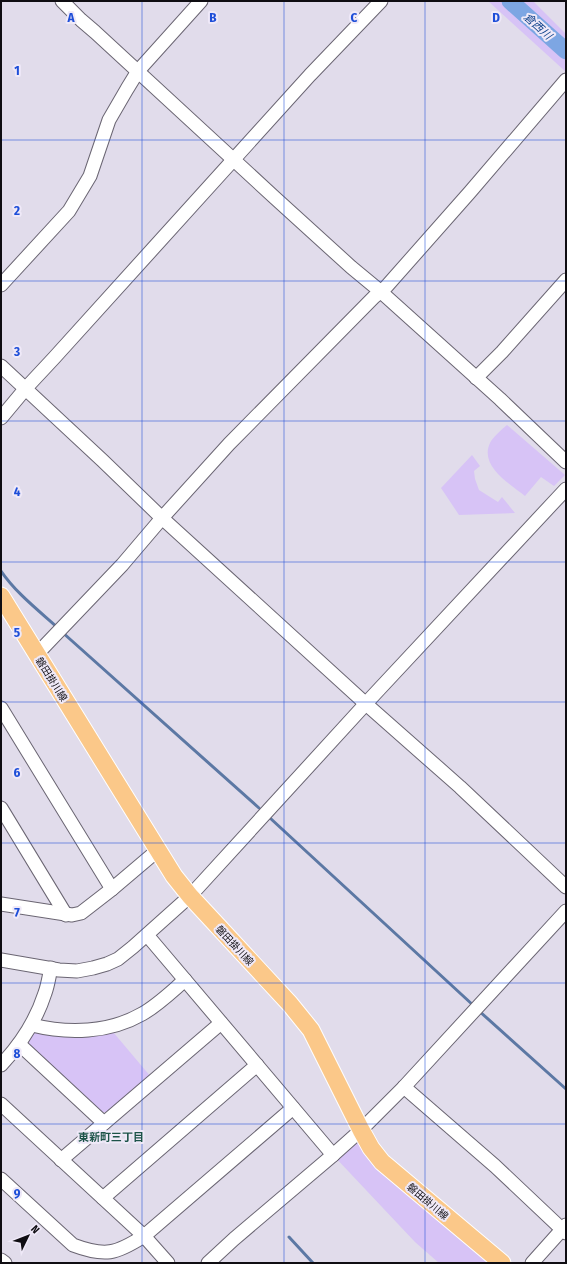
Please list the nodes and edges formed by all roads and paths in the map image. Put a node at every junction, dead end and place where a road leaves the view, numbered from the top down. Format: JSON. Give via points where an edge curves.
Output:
{"nodes":[{"id":1,"x":62,"y":1,"type":"edge"},
{"id":2,"x":201,"y":1,"type":"edge"},
{"id":3,"x":381,"y":1,"type":"edge"},
{"id":4,"x":138,"y":71,"type":"junction"},
{"id":5,"x":566,"y":80,"type":"edge"},
{"id":6,"x":234,"y":159,"type":"junction"},
{"id":7,"x":566,"y":280,"type":"edge"},
{"id":8,"x":1,"y":285,"type":"edge"},
{"id":9,"x":380,"y":291,"type":"junction"},
{"id":10,"x":1,"y":366,"type":"edge"},
{"id":11,"x":476,"y":378,"type":"junction"},
{"id":12,"x":26,"y":388,"type":"junction"},
{"id":13,"x":1,"y":418,"type":"edge"},
{"id":14,"x":566,"y":462,"type":"edge"},
{"id":15,"x":566,"y":489,"type":"edge"},
{"id":16,"x":162,"y":518,"type":"junction"},
{"id":17,"x":4,"y":606,"type":"edge"},
{"id":18,"x":37,"y":654,"type":"junction"},
{"id":19,"x":366,"y":704,"type":"junction"},
{"id":20,"x":1,"y":708,"type":"edge"},
{"id":21,"x":1,"y":808,"type":"edge"},
{"id":22,"x":158,"y":850,"type":"junction"},
{"id":23,"x":566,"y":887,"type":"edge"},
{"id":24,"x":112,"y":889,"type":"junction"},
{"id":25,"x":190,"y":896,"type":"junction"},
{"id":26,"x":1,"y":904,"type":"edge"},
{"id":27,"x":566,"y":911,"type":"edge"},
{"id":28,"x":66,"y":915,"type":"junction"},
{"id":29,"x":147,"y":935,"type":"junction"},
{"id":30,"x":1,"y":960,"type":"edge"},
{"id":31,"x":51,"y":968,"type":"junction"},
{"id":32,"x":185,"y":980,"type":"junction"},
{"id":33,"x":221,"y":1023,"type":"junction"},
{"id":34,"x":32,"y":1025,"type":"junction"},
{"id":35,"x":19,"y":1044,"type":"junction"},
{"id":36,"x":1,"y":1065,"type":"edge"},
{"id":37,"x":257,"y":1065,"type":"junction"},
{"id":38,"x":404,"y":1087,"type":"junction"},
{"id":39,"x":1,"y":1104,"type":"edge"},
{"id":40,"x":293,"y":1108,"type":"junction"},
{"id":41,"x":104,"y":1123,"type":"junction"},
{"id":42,"x":361,"y":1130,"type":"junction"},
{"id":43,"x":333,"y":1155,"type":"junction"},
{"id":44,"x":61,"y":1160,"type":"junction"},
{"id":45,"x":1,"y":1179,"type":"edge"},
{"id":46,"x":103,"y":1198,"type":"junction"},
{"id":47,"x":565,"y":1229,"type":"edge"},
{"id":48,"x":144,"y":1236,"type":"junction"},
{"id":49,"x":1,"y":1260,"type":"edge"},
{"id":50,"x":5,"y":1263,"type":"edge"},
{"id":51,"x":168,"y":1263,"type":"edge"},
{"id":52,"x":208,"y":1263,"type":"edge"},
{"id":53,"x":502,"y":1263,"type":"edge"},
{"id":54,"x":532,"y":1263,"type":"edge"}],
"edges":[{"from":1,"to":4,"type":"street"},
{"from":2,"to":4,"type":"street"},
{"from":3,"to":6,"type":"street"},
{"from":4,"to":6,"type":"street"},
{"from":4,"to":8,"type":"street","via":[[109,120],[90,176],[69,211]]},
{"from":5,"to":9,"type":"street","via":[[465,198]]},
{"from":6,"to":9,"type":"street"},
{"from":6,"to":12,"type":"street"},
{"from":7,"to":11,"type":"street"},
{"from":9,"to":11,"type":"street"},
{"from":9,"to":16,"type":"street","via":[[264,407]]},
{"from":10,"to":12,"type":"street"},
{"from":11,"to":14,"type":"street"},
{"from":12,"to":13,"type":"street"},
{"from":12,"to":16,"type":"street"},
{"from":15,"to":19,"type":"street"},
{"from":16,"to":18,"type":"street","via":[[122,566]]},
{"from":16,"to":19,"type":"street"},
{"from":17,"to":18,"type":"main road","name":"磐田掛川線"},
{"from":18,"to":22,"type":"main road","name":"磐田掛川線"},
{"from":19,"to":23,"type":"street","via":[[460,787]]},
{"from":19,"to":25,"type":"street"},
{"from":20,"to":24,"type":"street"},
{"from":21,"to":28,"type":"street"},
{"from":22,"to":24,"type":"street"},
{"from":22,"to":25,"type":"main road","name":"磐田掛川線"},
{"from":24,"to":28,"type":"street","via":[[81,913]]},
{"from":25,"to":29,"type":"street"},
{"from":25,"to":42,"type":"main road","name":"磐田掛川線","via":[[311,1030]]},
{"from":26,"to":28,"type":"street"},
{"from":27,"to":38,"type":"street"},
{"from":29,"to":31,"type":"street","via":[[118,959],[107,964],[77,971]]},
{"from":29,"to":32,"type":"street"},
{"from":30,"to":31,"type":"street"},
{"from":31,"to":34,"type":"street","via":[[46,993]]},
{"from":32,"to":33,"type":"street"},
{"from":32,"to":34,"type":"street","via":[[142,1014],[106,1028],[71,1030]]},
{"from":33,"to":37,"type":"street"},
{"from":33,"to":41,"type":"street"},
{"from":34,"to":35,"type":"street"},
{"from":35,"to":36,"type":"street"},
{"from":35,"to":41,"type":"street"},
{"from":37,"to":40,"type":"street"},
{"from":37,"to":46,"type":"street"},
{"from":38,"to":42,"type":"street"},
{"from":38,"to":47,"type":"street"},
{"from":39,"to":44,"type":"street"},
{"from":40,"to":43,"type":"street"},
{"from":40,"to":48,"type":"street"},
{"from":41,"to":44,"type":"street"},
{"from":42,"to":43,"type":"street"},
{"from":42,"to":53,"type":"main road","name":"磐田掛川線","via":[[382,1162]]},
{"from":43,"to":52,"type":"street"},
{"from":44,"to":46,"type":"street"},
{"from":45,"to":48,"type":"street","via":[[73,1246],[100,1253],[114,1252]]},
{"from":46,"to":48,"type":"street"},
{"from":47,"to":54,"type":"street"},
{"from":48,"to":51,"type":"street"},
{"from":49,"to":50,"type":"street"}]}
